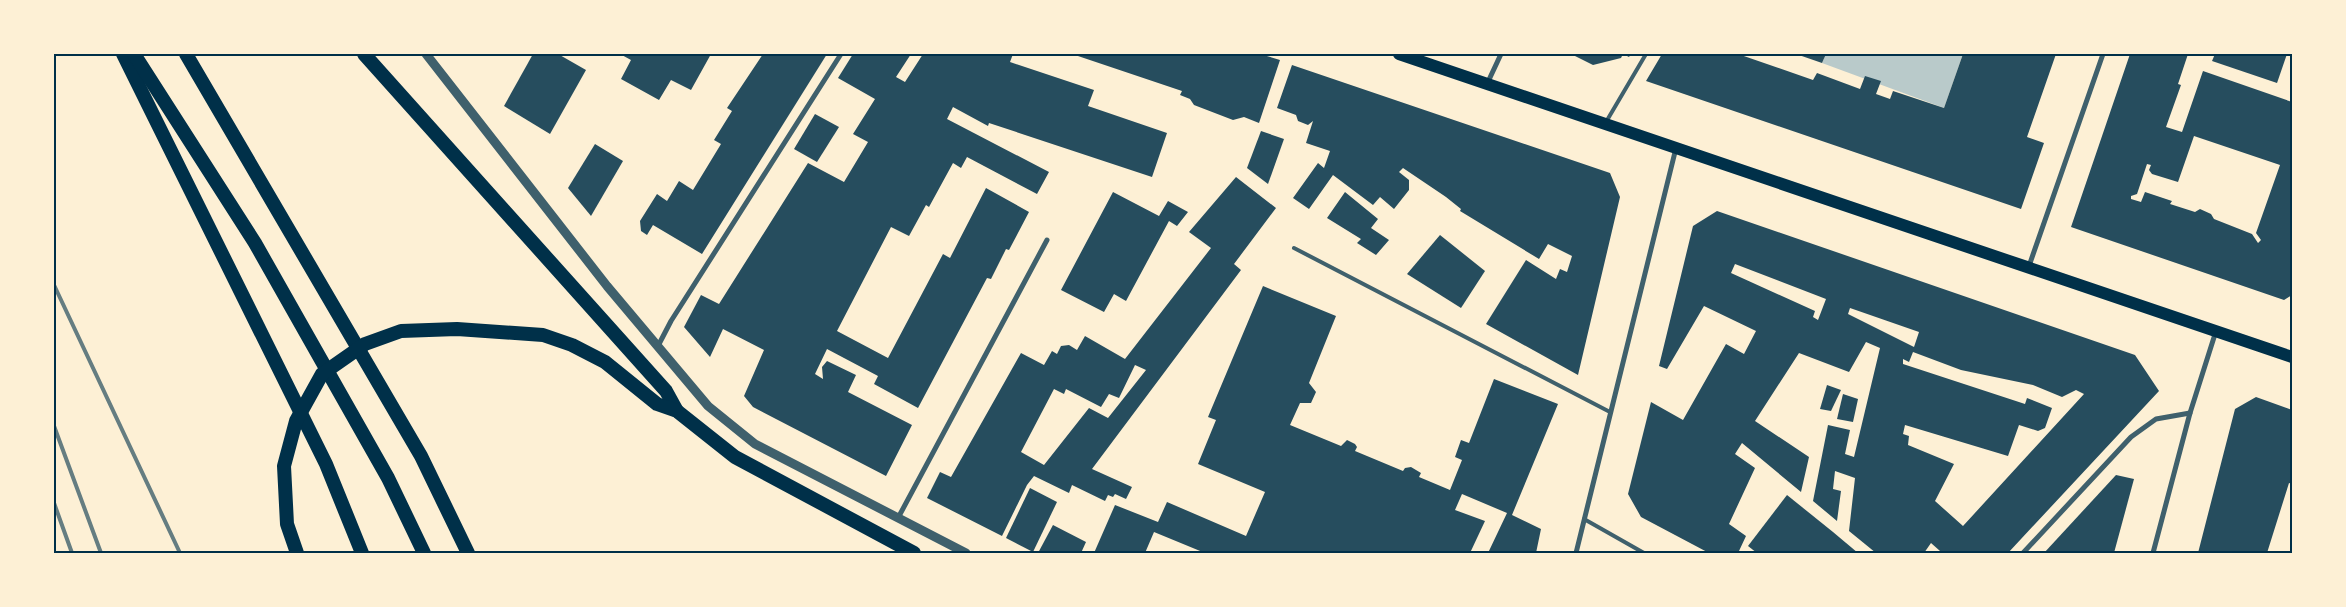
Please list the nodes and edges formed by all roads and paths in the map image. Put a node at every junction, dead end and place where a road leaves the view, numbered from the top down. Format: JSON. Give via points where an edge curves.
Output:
{"nodes":[{"id":1,"x":123,"y":54,"type":"edge"},
{"id":2,"x":134,"y":54,"type":"edge"},
{"id":3,"x":186,"y":54,"type":"edge"},
{"id":4,"x":364,"y":54,"type":"edge"},
{"id":5,"x":426,"y":54,"type":"edge"},
{"id":6,"x":841,"y":54,"type":"edge"},
{"id":7,"x":1399,"y":54,"type":"edge"},
{"id":8,"x":1502,"y":54,"type":"edge"},
{"id":9,"x":1646,"y":54,"type":"edge"},
{"id":10,"x":2103,"y":54,"type":"edge"},
{"id":11,"x":1487,"y":85,"type":"junction"},
{"id":12,"x":1605,"y":124,"type":"junction"},
{"id":13,"x":1676,"y":148,"type":"junction"},
{"id":14,"x":1047,"y":240,"type":"dead end"},
{"id":15,"x":1294,"y":248,"type":"dead end"},
{"id":16,"x":2028,"y":267,"type":"junction"},
{"id":17,"x":2216,"y":331,"type":"junction"},
{"id":18,"x":658,"y":346,"type":"junction"},
{"id":19,"x":2292,"y":357,"type":"edge"},
{"id":20,"x":677,"y":411,"type":"junction"},
{"id":21,"x":1610,"y":412,"type":"junction"},
{"id":22,"x":2190,"y":413,"type":"junction"},
{"id":23,"x":898,"y":518,"type":"junction"},
{"id":24,"x":1584,"y":519,"type":"junction"},
{"id":25,"x":297,"y":553,"type":"edge"},
{"id":26,"x":362,"y":553,"type":"edge"},
{"id":27,"x":424,"y":553,"type":"edge"},
{"id":28,"x":468,"y":553,"type":"edge"},
{"id":29,"x":914,"y":553,"type":"edge"},
{"id":30,"x":966,"y":553,"type":"edge"},
{"id":31,"x":1576,"y":553,"type":"edge"},
{"id":32,"x":1644,"y":553,"type":"edge"},
{"id":33,"x":2023,"y":553,"type":"edge"},
{"id":34,"x":2153,"y":553,"type":"edge"}],
"edges":[{"from":1,"to":26,"type":"highway","via":[[321,455]]},
{"from":2,"to":27,"type":"highway","via":[[255,243],[388,478]]},
{"from":3,"to":28,"type":"highway","via":[[421,456]]},
{"from":4,"to":20,"type":"highway","via":[[666,391]]},
{"from":5,"to":18,"type":"street"},
{"from":6,"to":18,"type":"street"},
{"from":7,"to":11,"type":"main road"},
{"from":8,"to":11,"type":"street"},
{"from":9,"to":12,"type":"lane"},
{"from":10,"to":16,"type":"street"},
{"from":11,"to":12,"type":"main road"},
{"from":12,"to":13,"type":"main road"},
{"from":13,"to":16,"type":"main road"},
{"from":13,"to":21,"type":"street"},
{"from":14,"to":23,"type":"street"},
{"from":15,"to":21,"type":"lane"},
{"from":16,"to":17,"type":"main road"},
{"from":17,"to":19,"type":"main road"},
{"from":17,"to":22,"type":"street"},
{"from":18,"to":23,"type":"street","via":[[708,406],[755,444]]},
{"from":20,"to":25,"type":"highway","via":[[657,404],[605,362],[543,335],[457,329],[401,332],[365,344],[322,374],[296,421],[284,466],[287,524]]},
{"from":20,"to":29,"type":"highway","via":[[735,456]]},
{"from":21,"to":24,"type":"street"},
{"from":22,"to":33,"type":"street","via":[[2156,419],[2131,437]]},
{"from":22,"to":34,"type":"street"},
{"from":23,"to":30,"type":"street"},
{"from":24,"to":31,"type":"street"},
{"from":24,"to":32,"type":"lane"}]}
